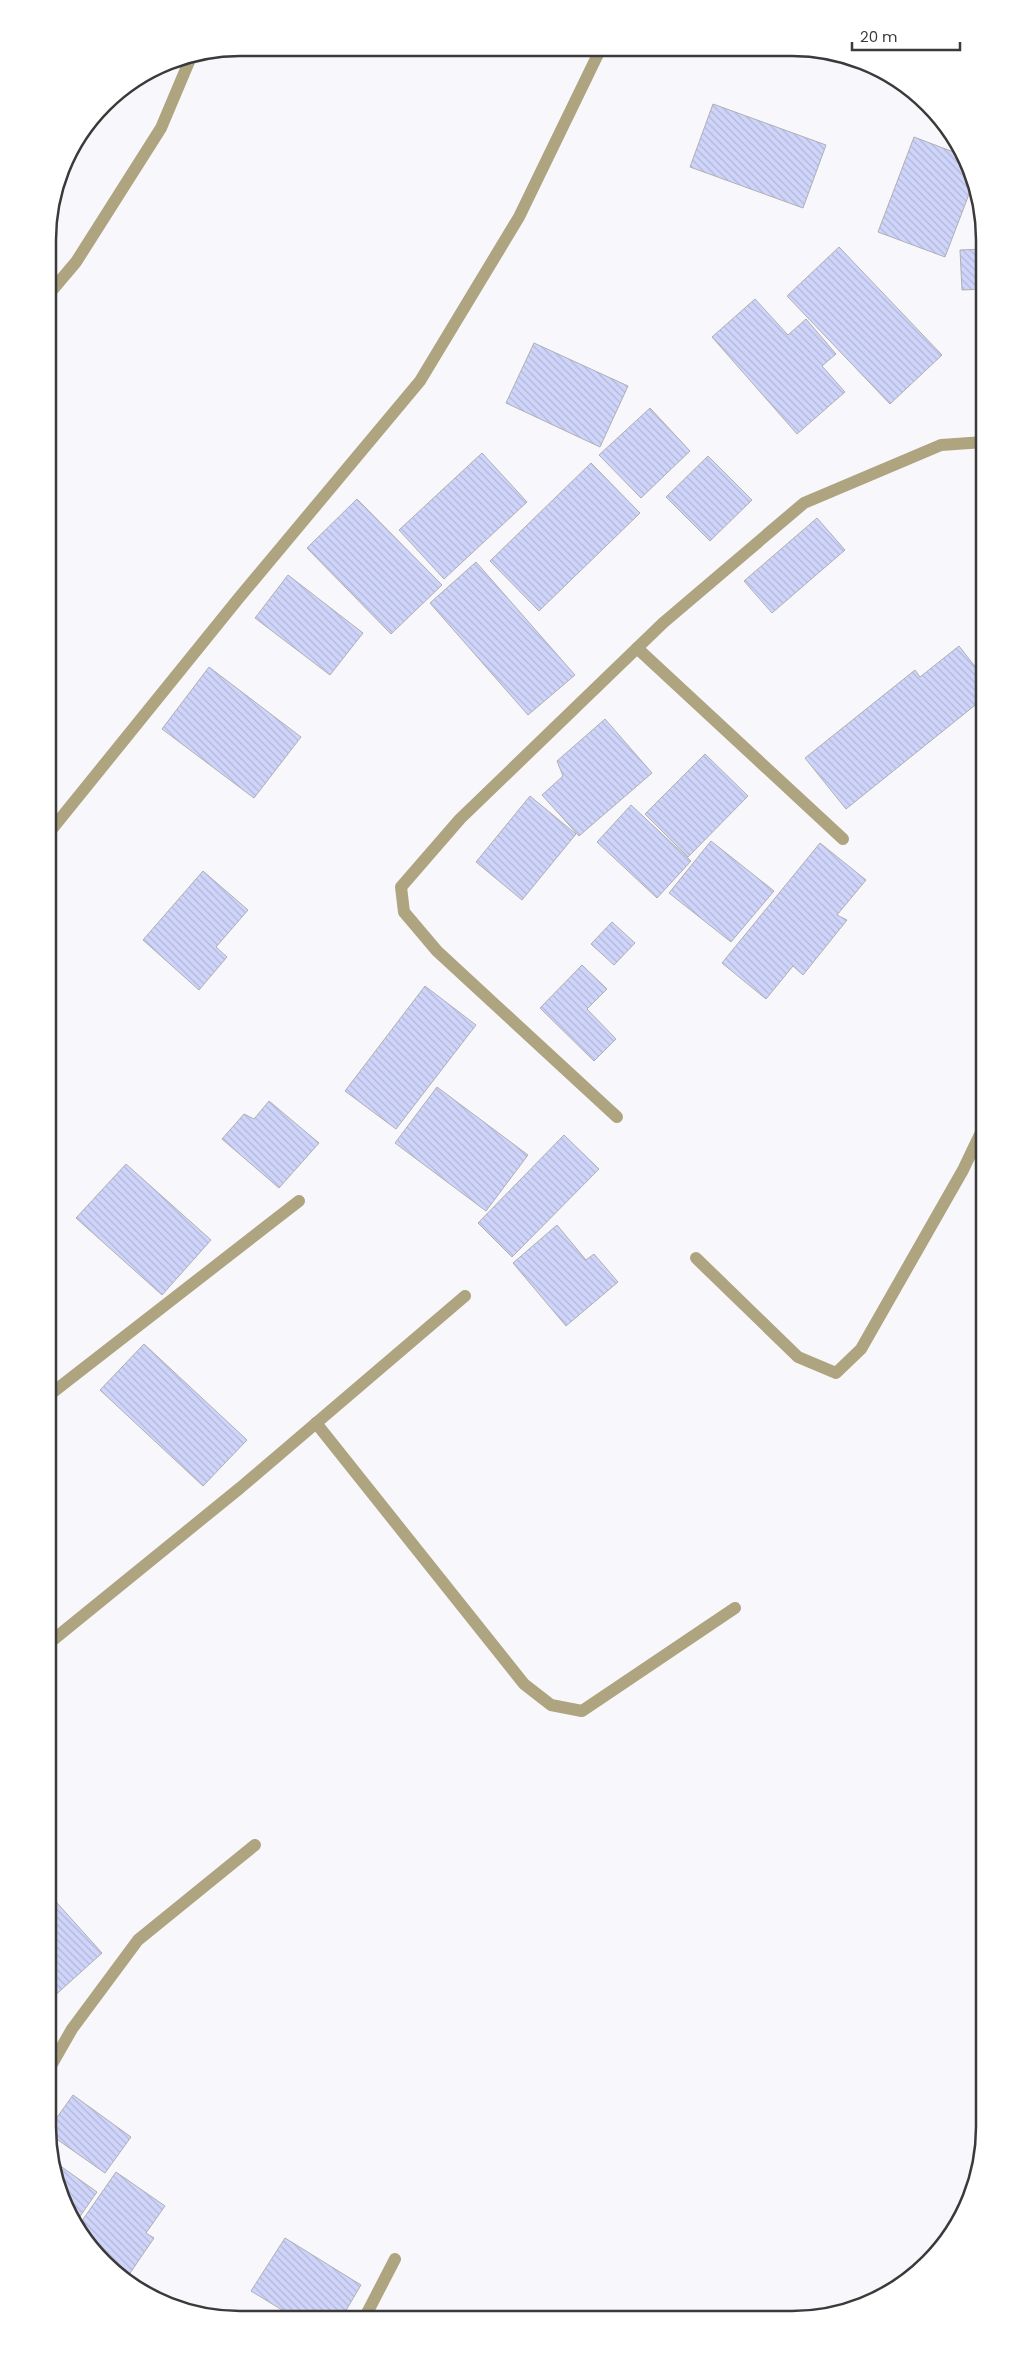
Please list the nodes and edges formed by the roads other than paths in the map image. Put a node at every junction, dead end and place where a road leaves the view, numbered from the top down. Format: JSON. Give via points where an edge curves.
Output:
{"nodes":[{"id":1,"x":597,"y":56,"type":"edge"},
{"id":2,"x":188,"y":64,"type":"edge"},
{"id":3,"x":56,"y":286,"type":"edge"},
{"id":4,"x":976,"y":443,"type":"edge"},
{"id":5,"x":637,"y":648,"type":"junction"},
{"id":6,"x":56,"y":824,"type":"edge"},
{"id":7,"x":844,"y":839,"type":"dead end"},
{"id":8,"x":617,"y":1117,"type":"dead end"},
{"id":9,"x":976,"y":1143,"type":"edge"},
{"id":10,"x":299,"y":1201,"type":"dead end"},
{"id":11,"x":696,"y":1258,"type":"dead end"},
{"id":12,"x":466,"y":1296,"type":"dead end"},
{"id":13,"x":56,"y":1390,"type":"edge"},
{"id":14,"x":316,"y":1423,"type":"junction"},
{"id":15,"x":735,"y":1608,"type":"dead end"},
{"id":16,"x":56,"y":1637,"type":"edge"},
{"id":17,"x":256,"y":1845,"type":"dead end"},
{"id":18,"x":56,"y":2057,"type":"edge"},
{"id":19,"x":395,"y":2259,"type":"dead end"},
{"id":20,"x":368,"y":2311,"type":"edge"}],
"edges":[{"from":1,"to":6,"type":"street","via":[[519,217],[420,381]]},
{"from":2,"to":3,"type":"street","via":[[161,128],[76,262]]},
{"from":4,"to":5,"type":"street","via":[[941,445],[804,503]]},
{"from":5,"to":7,"type":"street"},
{"from":5,"to":8,"type":"street","via":[[460,819],[401,886],[404,912],[437,950]]},
{"from":9,"to":11,"type":"street","via":[[860,1349],[836,1373],[798,1357]]},
{"from":10,"to":13,"type":"street"},
{"from":12,"to":14,"type":"street"},
{"from":14,"to":15,"type":"street","via":[[524,1684],[551,1705],[582,1711]]},
{"from":14,"to":16,"type":"street"},
{"from":17,"to":18,"type":"street","via":[[138,1940],[72,2029]]},
{"from":19,"to":20,"type":"street"}]}
